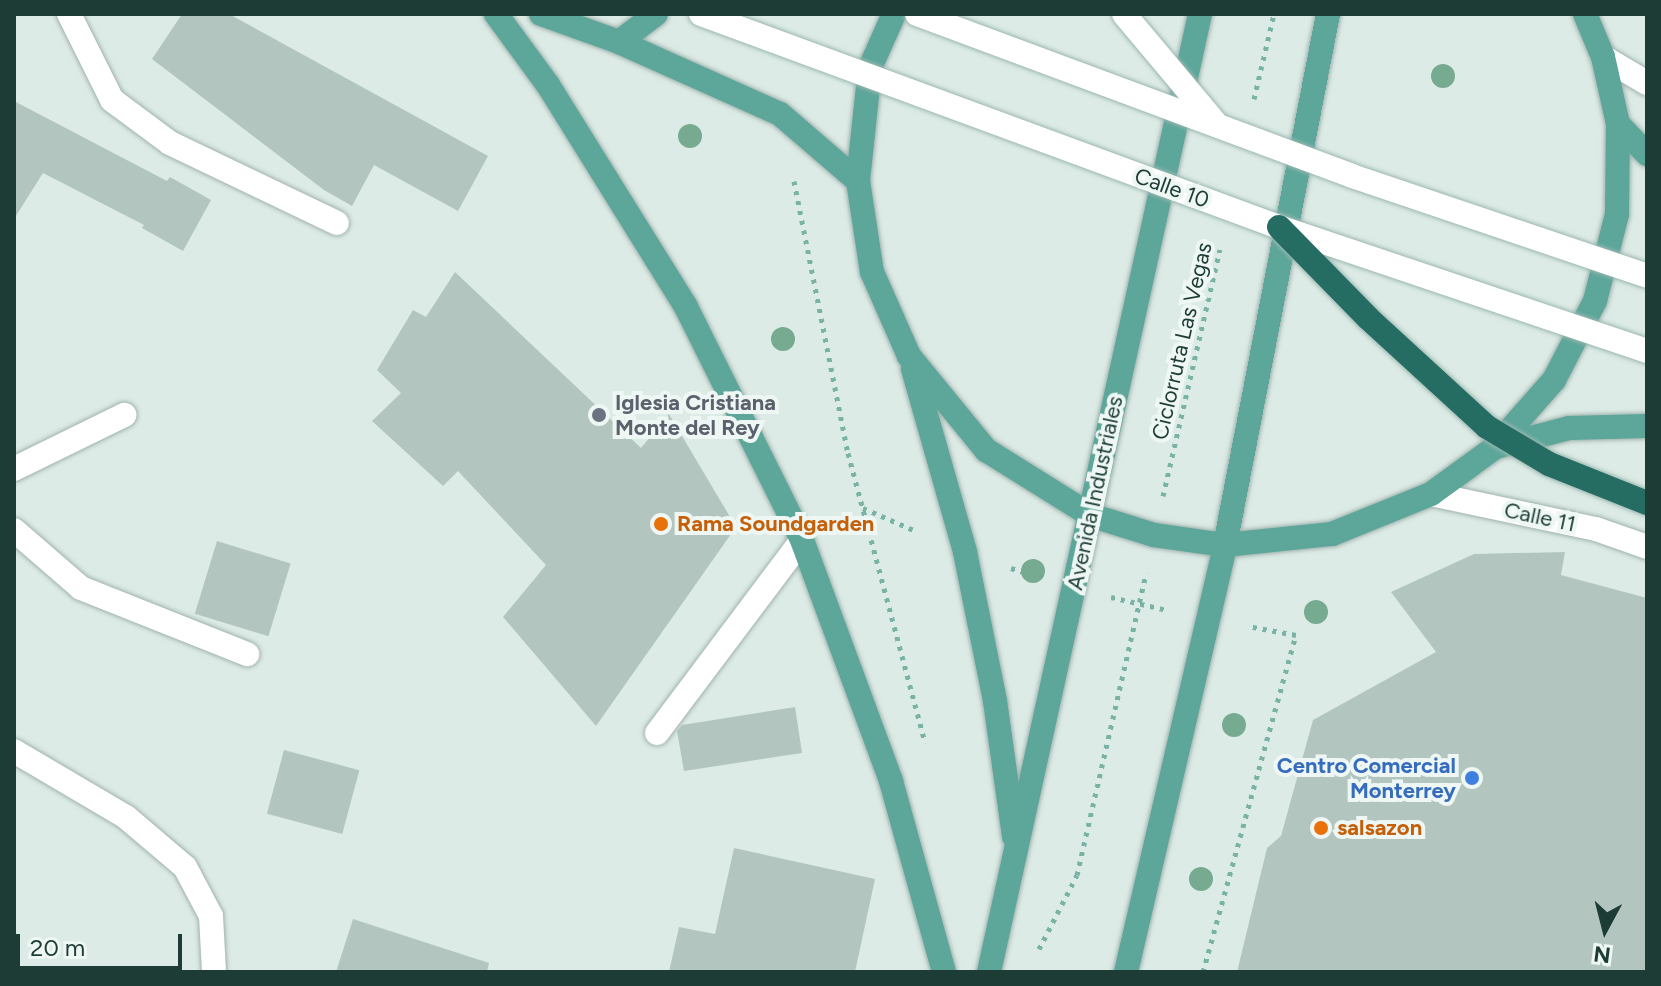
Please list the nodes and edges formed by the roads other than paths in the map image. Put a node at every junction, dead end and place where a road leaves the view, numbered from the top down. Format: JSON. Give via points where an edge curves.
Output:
{"nodes":[{"id":1,"x":69,"y":14,"type":"edge"},
{"id":2,"x":496,"y":14,"type":"edge"},
{"id":3,"x":541,"y":14,"type":"edge"},
{"id":4,"x":656,"y":14,"type":"edge"},
{"id":5,"x":701,"y":14,"type":"edge"},
{"id":6,"x":894,"y":14,"type":"edge"},
{"id":7,"x":917,"y":14,"type":"edge"},
{"id":8,"x":1124,"y":14,"type":"edge"},
{"id":9,"x":1200,"y":14,"type":"edge"},
{"id":10,"x":1328,"y":14,"type":"edge"},
{"id":11,"x":1585,"y":14,"type":"edge"},
{"id":12,"x":619,"y":42,"type":"junction"},
{"id":13,"x":1603,"y":57,"type":"junction"},
{"id":14,"x":1647,"y":83,"type":"edge"},
{"id":15,"x":1618,"y":124,"type":"junction"},
{"id":16,"x":1219,"y":128,"type":"junction"},
{"id":17,"x":1647,"y":154,"type":"edge"},
{"id":18,"x":858,"y":181,"type":"junction"},
{"id":19,"x":337,"y":223,"type":"dead end"},
{"id":20,"x":1279,"y":227,"type":"junction"},
{"id":21,"x":1647,"y":276,"type":"edge"},
{"id":22,"x":1647,"y":351,"type":"edge"},
{"id":23,"x":909,"y":356,"type":"junction"},
{"id":24,"x":124,"y":415,"type":"dead end"},
{"id":25,"x":1647,"y":426,"type":"edge"},
{"id":26,"x":1494,"y":448,"type":"junction"},
{"id":27,"x":14,"y":469,"type":"edge"},
{"id":28,"x":1431,"y":494,"type":"junction"},
{"id":29,"x":1647,"y":503,"type":"edge"},
{"id":30,"x":1090,"y":515,"type":"junction"},
{"id":31,"x":14,"y":530,"type":"edge"},
{"id":32,"x":802,"y":540,"type":"junction"},
{"id":33,"x":1225,"y":545,"type":"junction"},
{"id":34,"x":1647,"y":547,"type":"edge"},
{"id":35,"x":247,"y":654,"type":"dead end"},
{"id":36,"x":657,"y":733,"type":"dead end"},
{"id":37,"x":14,"y":751,"type":"edge"},
{"id":38,"x":1016,"y":852,"type":"junction"},
{"id":39,"x":214,"y":972,"type":"edge"},
{"id":40,"x":944,"y":972,"type":"edge"},
{"id":41,"x":989,"y":972,"type":"edge"},
{"id":42,"x":1126,"y":972,"type":"edge"}],
"edges":[{"from":1,"to":19,"type":"main road","via":[[112,100],[170,143]]},
{"from":2,"to":32,"type":"main road","via":[[548,85],[686,307]]},
{"from":3,"to":12,"type":"main road"},
{"from":4,"to":12,"type":"main road"},
{"from":5,"to":20,"type":"main road","name":"Calle 10","bridge":true},
{"from":6,"to":18,"type":"main road","via":[[870,68]]},
{"from":7,"to":16,"type":"main road","bridge":true},
{"from":8,"to":16,"type":"main road","bridge":true},
{"from":9,"to":30,"type":"main road","name":"Avenida Industriales"},
{"from":10,"to":33,"type":"main road"},
{"from":11,"to":13,"type":"main road"},
{"from":12,"to":18,"type":"main road","via":[[780,114]]},
{"from":13,"to":14,"type":"main road"},
{"from":13,"to":15,"type":"main road"},
{"from":15,"to":17,"type":"main road"},
{"from":15,"to":26,"type":"main road","via":[[1617,214],[1595,301],[1554,380]]},
{"from":16,"to":21,"type":"main road","bridge":true},
{"from":18,"to":23,"type":"main road","via":[[872,272]]},
{"from":20,"to":22,"type":"main road","name":"Calle 10","bridge":true},
{"from":20,"to":29,"type":"highway","bridge":true,"via":[[1487,427],[1549,464]]},
{"from":23,"to":30,"type":"main road","via":[[986,450]]},
{"from":23,"to":38,"type":"main road","via":[[965,552],[995,701]]},
{"from":24,"to":27,"type":"main road"},
{"from":25,"to":26,"type":"main road","via":[[1569,428]]},
{"from":26,"to":28,"type":"main road"},
{"from":28,"to":33,"type":"main road","via":[[1332,534]]},
{"from":28,"to":34,"type":"main road","name":"Calle 11","via":[[1596,529]]},
{"from":30,"to":33,"type":"main road","via":[[1154,535]]},
{"from":30,"to":38,"type":"main road","name":"Avenida Industriales"},
{"from":31,"to":35,"type":"main road","via":[[81,588]]},
{"from":32,"to":36,"type":"main road"},
{"from":32,"to":40,"type":"main road","via":[[891,781]]},
{"from":33,"to":42,"type":"main road"},
{"from":37,"to":39,"type":"main road","via":[[126,817],[185,867],[211,916]]},
{"from":38,"to":41,"type":"main road","name":"Avenida Industriales"}]}
